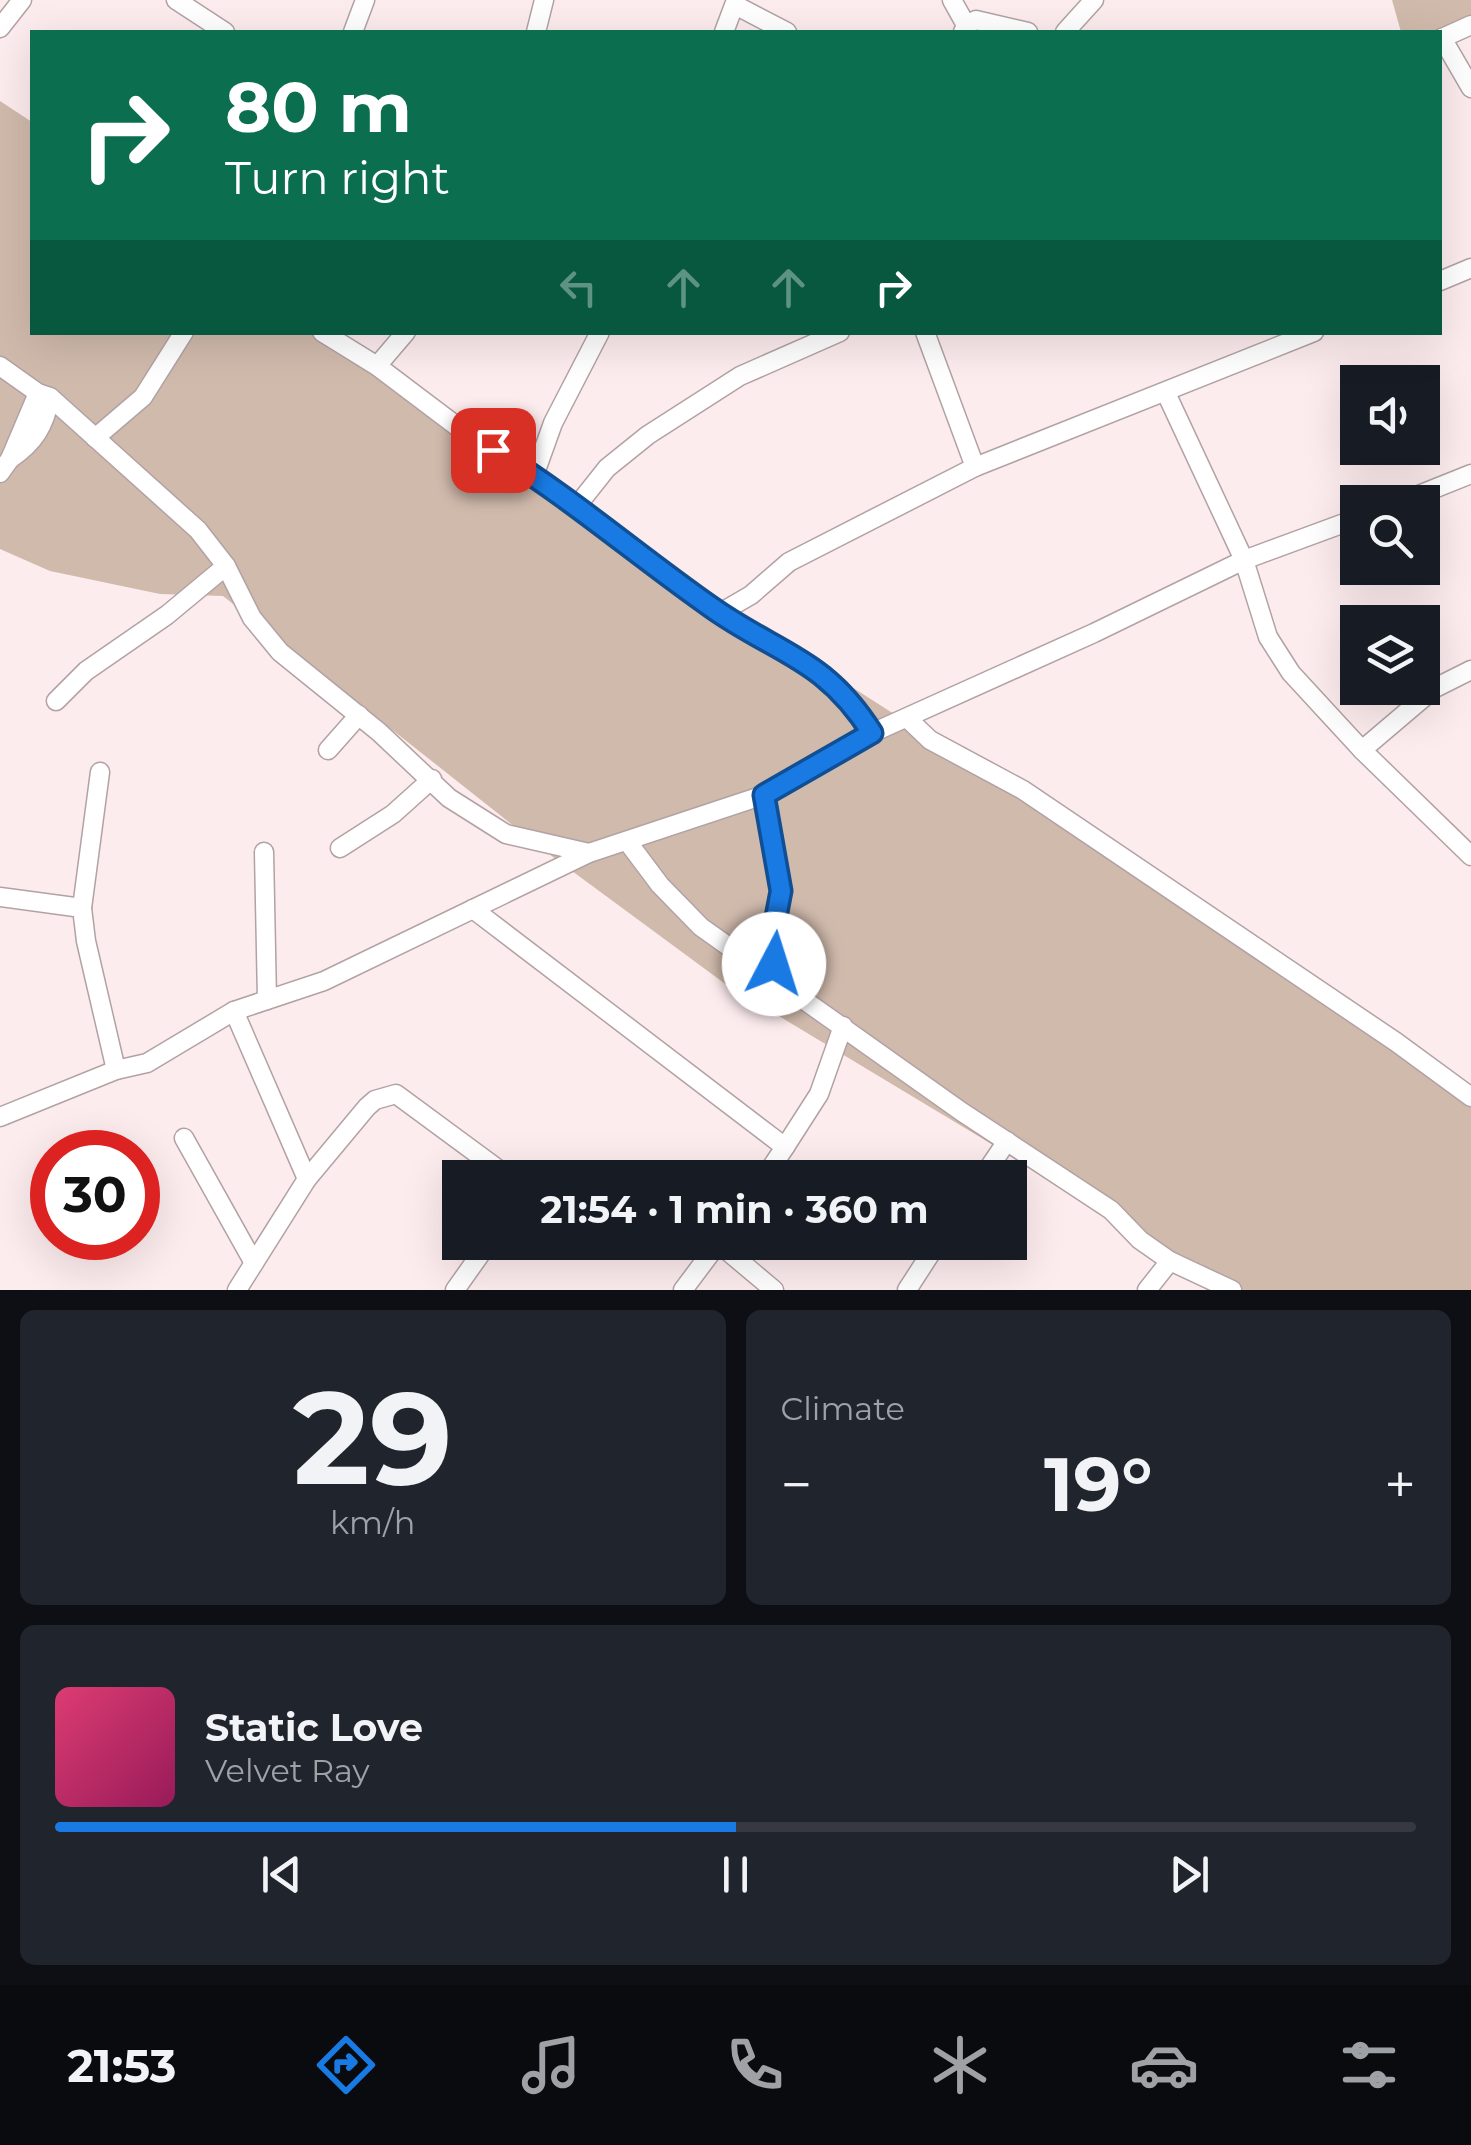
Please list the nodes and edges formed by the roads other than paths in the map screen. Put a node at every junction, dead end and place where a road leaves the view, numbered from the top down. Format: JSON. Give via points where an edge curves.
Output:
{"nodes":[{"id":1,"x":22,"y":0,"type":"edge"},
{"id":2,"x":176,"y":0,"type":"edge"},
{"id":3,"x":365,"y":0,"type":"edge"},
{"id":4,"x":544,"y":0,"type":"edge"},
{"id":5,"x":952,"y":0,"type":"edge"},
{"id":6,"x":1094,"y":0,"type":"edge"},
{"id":7,"x":736,"y":2,"type":"edge"},
{"id":8,"x":1471,"y":25,"type":"edge"},
{"id":9,"x":0,"y":28,"type":"edge"},
{"id":10,"x":964,"y":29,"type":"edge"},
{"id":11,"x":223,"y":30,"type":"edge"},
{"id":12,"x":354,"y":30,"type":"edge"},
{"id":13,"x":536,"y":30,"type":"edge"},
{"id":14,"x":725,"y":30,"type":"edge"},
{"id":15,"x":784,"y":30,"type":"edge"},
{"id":16,"x":1019,"y":30,"type":"edge"},
{"id":17,"x":1067,"y":30,"type":"edge"},
{"id":18,"x":1442,"y":38,"type":"edge"},
{"id":19,"x":1442,"y":40,"type":"edge"},
{"id":20,"x":1471,"y":88,"type":"edge"},
{"id":21,"x":1471,"y":268,"type":"edge"},
{"id":22,"x":1442,"y":280,"type":"edge"},
{"id":23,"x":182,"y":335,"type":"edge"},
{"id":24,"x":327,"y":335,"type":"edge"},
{"id":25,"x":403,"y":335,"type":"edge"},
{"id":26,"x":598,"y":335,"type":"edge"},
{"id":27,"x":833,"y":335,"type":"edge"},
{"id":28,"x":925,"y":335,"type":"edge"},
{"id":29,"x":1307,"y":335,"type":"edge"},
{"id":30,"x":0,"y":366,"type":"edge"},
{"id":31,"x":377,"y":366,"type":"junction"},
{"id":32,"x":1166,"y":393,"type":"junction"},
{"id":33,"x":44,"y":395,"type":"junction"},
{"id":34,"x":77,"y":423,"type":"junction"},
{"id":35,"x":95,"y":438,"type":"junction"},
{"id":36,"x":34,"y":442,"type":"junction"},
{"id":37,"x":5,"y":466,"type":"edge"},
{"id":38,"x":975,"y":467,"type":"junction"},
{"id":39,"x":1471,"y":474,"type":"edge"},
{"id":40,"x":534,"y":476,"type":"junction"},
{"id":41,"x":1440,"y":486,"type":"edge"},
{"id":42,"x":576,"y":507,"type":"junction"},
{"id":43,"x":1340,"y":525,"type":"edge"},
{"id":44,"x":1244,"y":560,"type":"junction"},
{"id":45,"x":226,"y":566,"type":"junction"},
{"id":46,"x":720,"y":614,"type":"junction"},
{"id":47,"x":1471,"y":670,"type":"edge"},
{"id":48,"x":56,"y":701,"type":"dead end"},
{"id":49,"x":359,"y":716,"type":"junction"},
{"id":50,"x":907,"y":718,"type":"junction"},
{"id":51,"x":872,"y":733,"type":"junction"},
{"id":52,"x":328,"y":750,"type":"dead end"},
{"id":53,"x":1362,"y":750,"type":"junction"},
{"id":54,"x":100,"y":772,"type":"dead end"},
{"id":55,"x":432,"y":779,"type":"junction"},
{"id":56,"x":764,"y":795,"type":"junction"},
{"id":57,"x":627,"y":841,"type":"junction"},
{"id":58,"x":340,"y":848,"type":"dead end"},
{"id":59,"x":264,"y":852,"type":"dead end"},
{"id":60,"x":588,"y":854,"type":"junction"},
{"id":61,"x":1471,"y":856,"type":"edge"},
{"id":62,"x":0,"y":896,"type":"edge"},
{"id":63,"x":82,"y":908,"type":"junction"},
{"id":64,"x":473,"y":909,"type":"junction"},
{"id":65,"x":781,"y":982,"type":"junction"},
{"id":66,"x":268,"y":1000,"type":"junction"},
{"id":67,"x":234,"y":1010,"type":"junction"},
{"id":68,"x":843,"y":1026,"type":"junction"},
{"id":69,"x":116,"y":1070,"type":"junction"},
{"id":70,"x":1471,"y":1097,"type":"edge"},
{"id":71,"x":0,"y":1117,"type":"edge"},
{"id":72,"x":184,"y":1138,"type":"dead end"},
{"id":73,"x":1007,"y":1142,"type":"junction"},
{"id":74,"x":786,"y":1147,"type":"junction"},
{"id":75,"x":486,"y":1160,"type":"edge"},
{"id":76,"x":777,"y":1160,"type":"edge"},
{"id":77,"x":994,"y":1160,"type":"edge"},
{"id":78,"x":307,"y":1179,"type":"junction"},
{"id":79,"x":476,"y":1260,"type":"edge"},
{"id":80,"x":705,"y":1260,"type":"edge"},
{"id":81,"x":738,"y":1260,"type":"edge"},
{"id":82,"x":926,"y":1260,"type":"edge"},
{"id":83,"x":1170,"y":1262,"type":"junction"},
{"id":84,"x":254,"y":1263,"type":"junction"},
{"id":85,"x":237,"y":1290,"type":"edge"},
{"id":86,"x":455,"y":1290,"type":"edge"},
{"id":87,"x":683,"y":1290,"type":"edge"},
{"id":88,"x":774,"y":1290,"type":"edge"},
{"id":89,"x":906,"y":1290,"type":"edge"},
{"id":90,"x":1147,"y":1290,"type":"edge"},
{"id":91,"x":1232,"y":1290,"type":"edge"}],
"edges":[{"from":1,"to":9,"type":"street"},
{"from":2,"to":11,"type":"street"},
{"from":3,"to":12,"type":"street"},
{"from":4,"to":13,"type":"street"},
{"from":5,"to":10,"type":"street"},
{"from":6,"to":17,"type":"street"},
{"from":7,"to":14,"type":"street"},
{"from":7,"to":15,"type":"street"},
{"from":8,"to":18,"type":"street"},
{"from":10,"to":16,"type":"street","via":[[976,20]]},
{"from":19,"to":20,"type":"street"},
{"from":21,"to":22,"type":"street"},
{"from":23,"to":35,"type":"street","via":[[143,398]]},
{"from":24,"to":31,"type":"street"},
{"from":25,"to":31,"type":"street"},
{"from":26,"to":40,"type":"street","via":[[552,424]]},
{"from":27,"to":42,"type":"street","via":[[740,376],[648,435],[607,468]]},
{"from":28,"to":38,"type":"street"},
{"from":29,"to":32,"type":"street"},
{"from":30,"to":33,"type":"street"},
{"from":31,"to":40,"type":"street"},
{"from":32,"to":38,"type":"street"},
{"from":32,"to":44,"type":"street"},
{"from":33,"to":34,"type":"street"},
{"from":33,"to":36,"type":"street","via":[[48,412]]},
{"from":33,"to":37,"type":"street"},
{"from":34,"to":35,"type":"street"},
{"from":34,"to":36,"type":"street"},
{"from":35,"to":45,"type":"street","via":[[190,522]]},
{"from":36,"to":37,"type":"street"},
{"from":38,"to":46,"type":"street","via":[[789,562]]},
{"from":39,"to":41,"type":"street"},
{"from":40,"to":42,"type":"street"},
{"from":42,"to":46,"type":"street"},
{"from":43,"to":44,"type":"street"},
{"from":44,"to":50,"type":"street"},
{"from":44,"to":53,"type":"street","via":[[1268,636],[1290,673]]},
{"from":45,"to":48,"type":"street","via":[[86,670]]},
{"from":45,"to":49,"type":"street","via":[[252,618],[280,652]]},
{"from":46,"to":51,"type":"street","via":[[812,666],[848,697]]},
{"from":47,"to":53,"type":"street","via":[[1435,688]]},
{"from":49,"to":52,"type":"street"},
{"from":49,"to":55,"type":"street"},
{"from":50,"to":51,"type":"street"},
{"from":50,"to":70,"type":"street","via":[[930,740],[1023,790]]},
{"from":51,"to":56,"type":"street"},
{"from":53,"to":61,"type":"street"},
{"from":54,"to":63,"type":"street"},
{"from":55,"to":58,"type":"street"},
{"from":55,"to":60,"type":"street","via":[[468,812],[506,834]]},
{"from":56,"to":57,"type":"street"},
{"from":56,"to":65,"type":"street","via":[[781,891],[771,949]]},
{"from":57,"to":60,"type":"street"},
{"from":57,"to":65,"type":"street","via":[[679,907]]},
{"from":59,"to":66,"type":"street"},
{"from":60,"to":64,"type":"street"},
{"from":62,"to":63,"type":"street"},
{"from":63,"to":69,"type":"street"},
{"from":64,"to":66,"type":"street","via":[[324,981]]},
{"from":64,"to":74,"type":"street"},
{"from":65,"to":68,"type":"street"},
{"from":66,"to":67,"type":"street"},
{"from":67,"to":69,"type":"street","via":[[147,1063]]},
{"from":67,"to":78,"type":"street"},
{"from":68,"to":73,"type":"street"},
{"from":68,"to":74,"type":"street","via":[[819,1094]]},
{"from":69,"to":71,"type":"street"},
{"from":72,"to":84,"type":"street"},
{"from":73,"to":77,"type":"street"},
{"from":73,"to":83,"type":"street","via":[[1111,1210]]},
{"from":74,"to":76,"type":"street"},
{"from":75,"to":78,"type":"street","via":[[396,1094],[367,1107]]},
{"from":78,"to":84,"type":"street"},
{"from":79,"to":86,"type":"street"},
{"from":80,"to":87,"type":"street"},
{"from":81,"to":88,"type":"street"},
{"from":82,"to":89,"type":"street"},
{"from":83,"to":90,"type":"street"},
{"from":83,"to":91,"type":"street"},
{"from":84,"to":85,"type":"street"}]}
